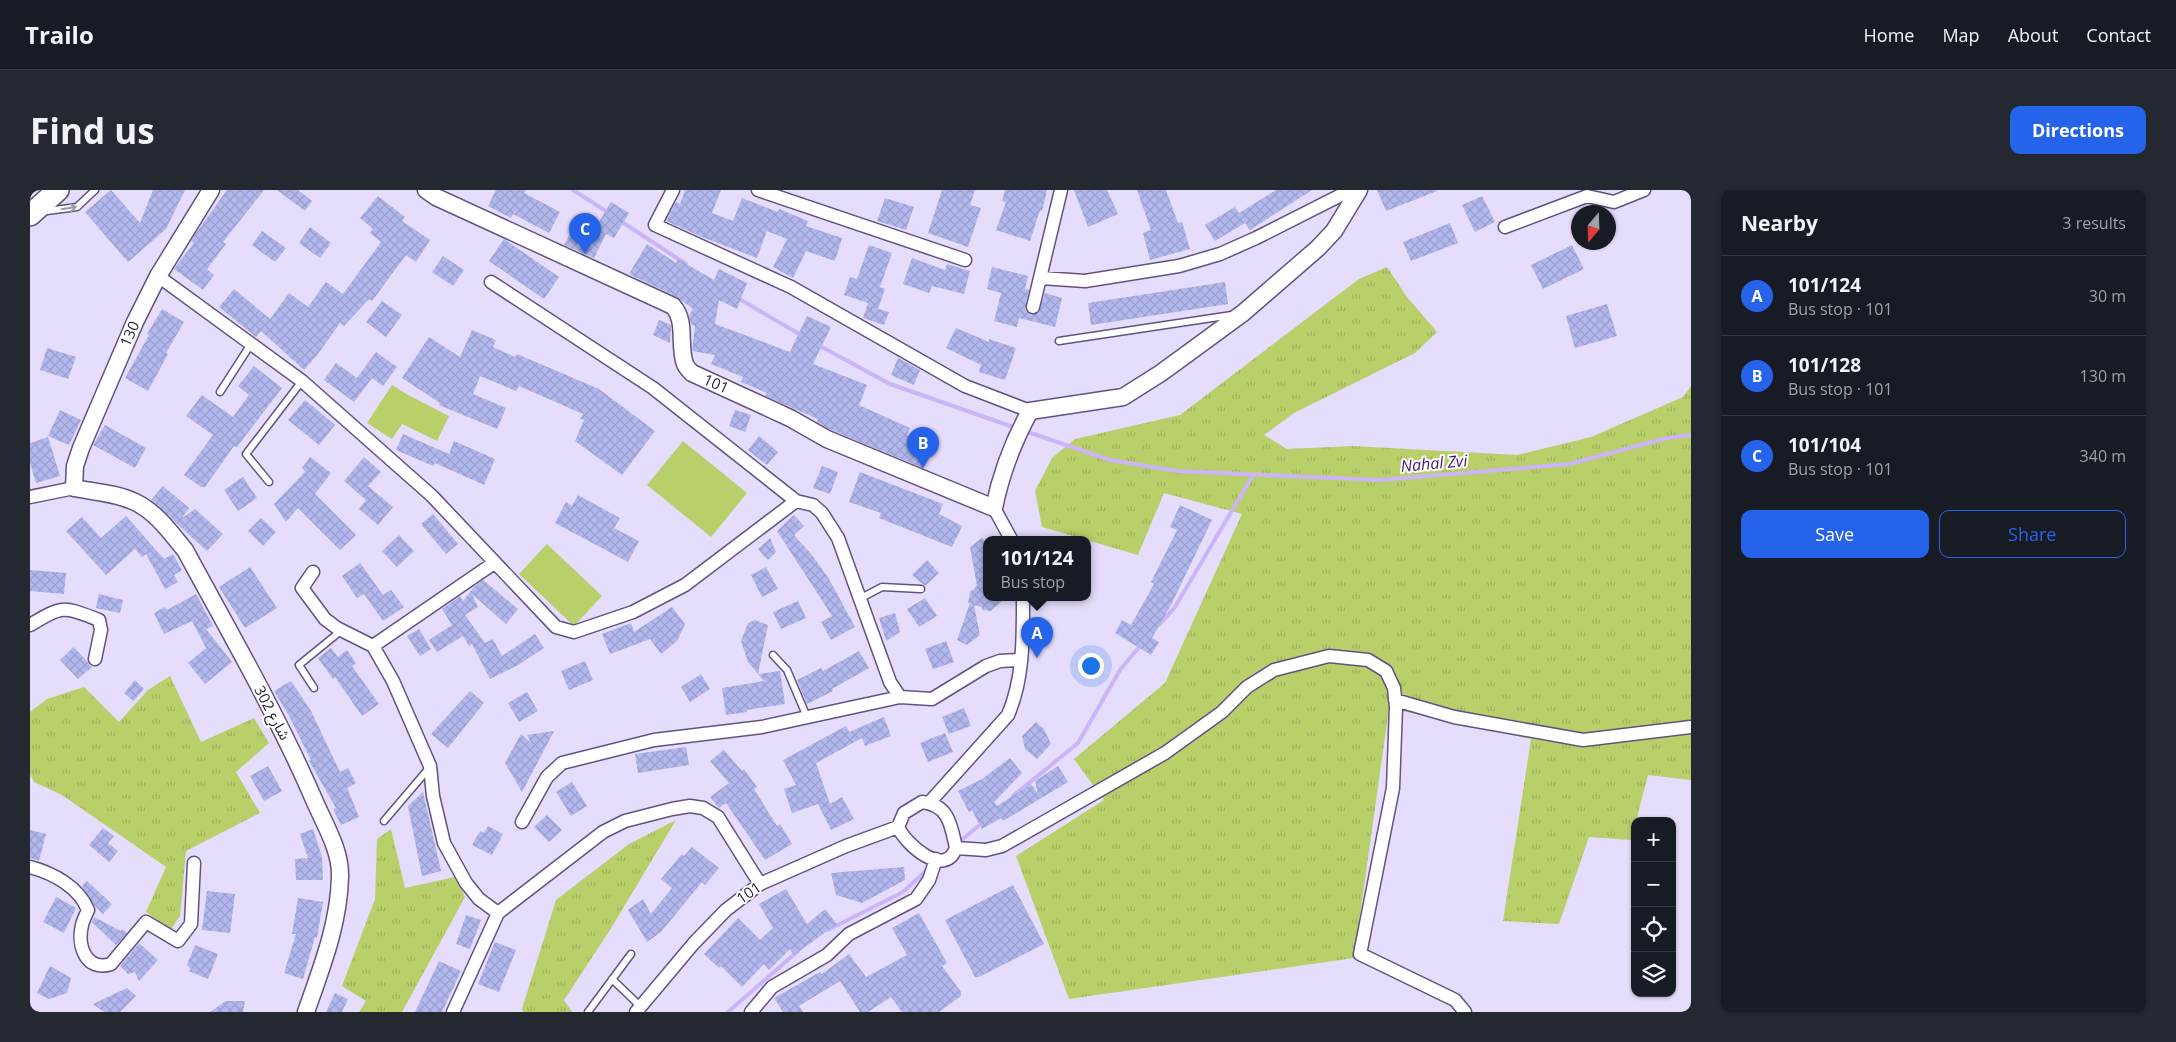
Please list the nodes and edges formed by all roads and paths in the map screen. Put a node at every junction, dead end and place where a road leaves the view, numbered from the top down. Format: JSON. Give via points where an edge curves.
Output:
{"nodes":[{"id":1,"x":58,"y":190,"type":"edge"},
{"id":2,"x":95,"y":190,"type":"edge"},
{"id":3,"x":211,"y":190,"type":"edge"},
{"id":4,"x":426,"y":190,"type":"edge"},
{"id":5,"x":673,"y":190,"type":"edge"},
{"id":6,"x":758,"y":190,"type":"edge"},
{"id":7,"x":1061,"y":190,"type":"edge"},
{"id":8,"x":1350,"y":190,"type":"edge"},
{"id":9,"x":1359,"y":190,"type":"edge"},
{"id":10,"x":1644,"y":190,"type":"edge"},
{"id":11,"x":33,"y":202,"type":"edge"},
{"id":12,"x":1506,"y":227,"type":"dead end"},
{"id":13,"x":965,"y":260,"type":"dead end"},
{"id":14,"x":158,"y":276,"type":"junction"},
{"id":15,"x":1041,"y":278,"type":"junction"},
{"id":16,"x":492,"y":282,"type":"dead end"},
{"id":17,"x":1033,"y":307,"type":"dead end"},
{"id":18,"x":1243,"y":313,"type":"junction"},
{"id":19,"x":1059,"y":341,"type":"dead end"},
{"id":20,"x":251,"y":344,"type":"junction"},
{"id":21,"x":302,"y":381,"type":"junction"},
{"id":22,"x":220,"y":392,"type":"dead end"},
{"id":23,"x":1030,"y":411,"type":"junction"},
{"id":24,"x":269,"y":482,"type":"dead end"},
{"id":25,"x":74,"y":488,"type":"junction"},
{"id":26,"x":30,"y":497,"type":"edge"},
{"id":27,"x":796,"y":501,"type":"junction"},
{"id":28,"x":994,"y":508,"type":"junction"},
{"id":29,"x":1010,"y":536,"type":"edge"},
{"id":30,"x":494,"y":563,"type":"junction"},
{"id":31,"x":313,"y":572,"type":"dead end"},
{"id":32,"x":921,"y":589,"type":"dead end"},
{"id":33,"x":861,"y":598,"type":"junction"},
{"id":34,"x":1023,"y":601,"type":"edge"},
{"id":35,"x":30,"y":625,"type":"edge"},
{"id":36,"x":342,"y":630,"type":"junction"},
{"id":37,"x":373,"y":646,"type":"junction"},
{"id":38,"x":773,"y":655,"type":"dead end"},
{"id":39,"x":95,"y":659,"type":"dead end"},
{"id":40,"x":1020,"y":660,"type":"junction"},
{"id":41,"x":314,"y":688,"type":"dead end"},
{"id":42,"x":900,"y":697,"type":"junction"},
{"id":43,"x":1395,"y":700,"type":"junction"},
{"id":44,"x":807,"y":717,"type":"junction"},
{"id":45,"x":1691,"y":727,"type":"edge"},
{"id":46,"x":430,"y":766,"type":"junction"},
{"id":47,"x":929,"y":803,"type":"junction"},
{"id":48,"x":384,"y":821,"type":"dead end"},
{"id":49,"x":522,"y":822,"type":"dead end"},
{"id":50,"x":898,"y":827,"type":"junction"},
{"id":51,"x":956,"y":848,"type":"junction"},
{"id":52,"x":936,"y":859,"type":"junction"},
{"id":53,"x":194,"y":863,"type":"dead end"},
{"id":54,"x":30,"y":867,"type":"edge"},
{"id":55,"x":760,"y":884,"type":"junction"},
{"id":56,"x":498,"y":913,"type":"junction"},
{"id":57,"x":631,"y":954,"type":"dead end"},
{"id":58,"x":612,"y":979,"type":"junction"},
{"id":59,"x":638,"y":1009,"type":"edge"},
{"id":60,"x":306,"y":1012,"type":"edge"},
{"id":61,"x":453,"y":1012,"type":"edge"},
{"id":62,"x":588,"y":1012,"type":"edge"},
{"id":63,"x":751,"y":1012,"type":"edge"},
{"id":64,"x":1465,"y":1012,"type":"edge"}],
"edges":[{"from":1,"to":11,"type":"highway"},
{"from":11,"to":2,"type":"lane","one_way":true,"via":[[48,211],[77,207]]},
{"from":3,"to":14,"type":"street","name":"130"},
{"from":4,"to":28,"type":"street","name":"101","via":[[672,306],[680,320],[685,364],[692,373],[828,439]]},
{"from":5,"to":23,"type":"street","via":[[655,225],[791,287],[965,386]]},
{"from":6,"to":13,"type":"street"},
{"from":7,"to":15,"type":"street"},
{"from":8,"to":15,"type":"street","via":[[1220,254],[1179,266],[1085,282]]},
{"from":9,"to":18,"type":"street","via":[[1334,231],[1318,248]]},
{"from":10,"to":12,"type":"street","via":[[1614,202],[1587,196]]},
{"from":14,"to":20,"type":"street"},
{"from":14,"to":25,"type":"street","name":"130","via":[[134,322],[81,448],[75,466]]},
{"from":15,"to":17,"type":"street"},
{"from":16,"to":27,"type":"street","via":[[653,388]]},
{"from":18,"to":19,"type":"lane"},
{"from":18,"to":23,"type":"street","via":[[1123,398]]},
{"from":20,"to":21,"type":"street"},
{"from":20,"to":22,"type":"lane"},
{"from":21,"to":24,"type":"lane","via":[[246,454]]},
{"from":21,"to":30,"type":"street","via":[[432,496]]},
{"from":23,"to":28,"type":"street","via":[[1008,456]]},
{"from":25,"to":26,"type":"street"},
{"from":25,"to":60,"type":"street","name":"شارع 302","via":[[134,502],[165,526],[185,550],[299,764],[335,848],[340,875],[337,910],[326,956]]},
{"from":27,"to":30,"type":"street","via":[[686,585],[633,612],[574,632],[556,627]]},
{"from":27,"to":33,"type":"street","via":[[813,505],[822,513],[838,538]]},
{"from":28,"to":29,"type":"street"},
{"from":30,"to":37,"type":"street"},
{"from":31,"to":36,"type":"street","via":[[302,588],[325,619]]},
{"from":32,"to":33,"type":"lane","via":[[882,587]]},
{"from":33,"to":42,"type":"street","via":[[890,682]]},
{"from":34,"to":40,"type":"street"},
{"from":35,"to":39,"type":"street","via":[[54,610],[69,609],[99,620],[102,630]]},
{"from":36,"to":37,"type":"street"},
{"from":36,"to":41,"type":"lane","via":[[299,665]]},
{"from":37,"to":46,"type":"street","via":[[394,681]]},
{"from":38,"to":44,"type":"lane","via":[[787,670]]},
{"from":40,"to":42,"type":"street","via":[[986,666],[932,699]]},
{"from":40,"to":47,"type":"street","via":[[1016,698],[1008,715]]},
{"from":42,"to":44,"type":"street"},
{"from":43,"to":45,"type":"street","via":[[1454,718],[1582,740]]},
{"from":43,"to":51,"type":"street","via":[[1394,688],[1386,671],[1368,660],[1329,656],[1274,670],[1247,686],[1222,712],[1165,753],[1002,846],[986,850]]},
{"from":43,"to":64,"type":"street","via":[[1392,788],[1360,954],[1455,1000]]},
{"from":44,"to":49,"type":"street","via":[[762,727],[654,740],[562,763],[548,777]]},
{"from":46,"to":48,"type":"lane"},
{"from":46,"to":56,"type":"street","via":[[444,843],[466,883],[479,899]]},
{"from":47,"to":50,"type":"street","via":[[912,806],[904,813]]},
{"from":47,"to":51,"type":"street","via":[[944,811]]},
{"from":50,"to":52,"type":"street","via":[[902,837],[921,855]]},
{"from":50,"to":55,"type":"street","name":"101"},
{"from":51,"to":52,"type":"street","via":[[951,857]]},
{"from":52,"to":63,"type":"street","via":[[929,880],[916,899],[850,934],[827,955],[772,987]]},
{"from":53,"to":54,"type":"street","via":[[191,924],[178,941],[146,922],[111,964],[103,966],[86,957],[82,948],[81,926],[88,910],[83,899],[67,884]]},
{"from":55,"to":56,"type":"street","via":[[718,818],[703,808],[690,806],[625,821],[603,832]]},
{"from":55,"to":59,"type":"street","name":"101","via":[[726,910],[700,936]]},
{"from":56,"to":61,"type":"street"},
{"from":57,"to":58,"type":"lane"},
{"from":58,"to":59,"type":"lane"},
{"from":58,"to":62,"type":"lane"}]}
